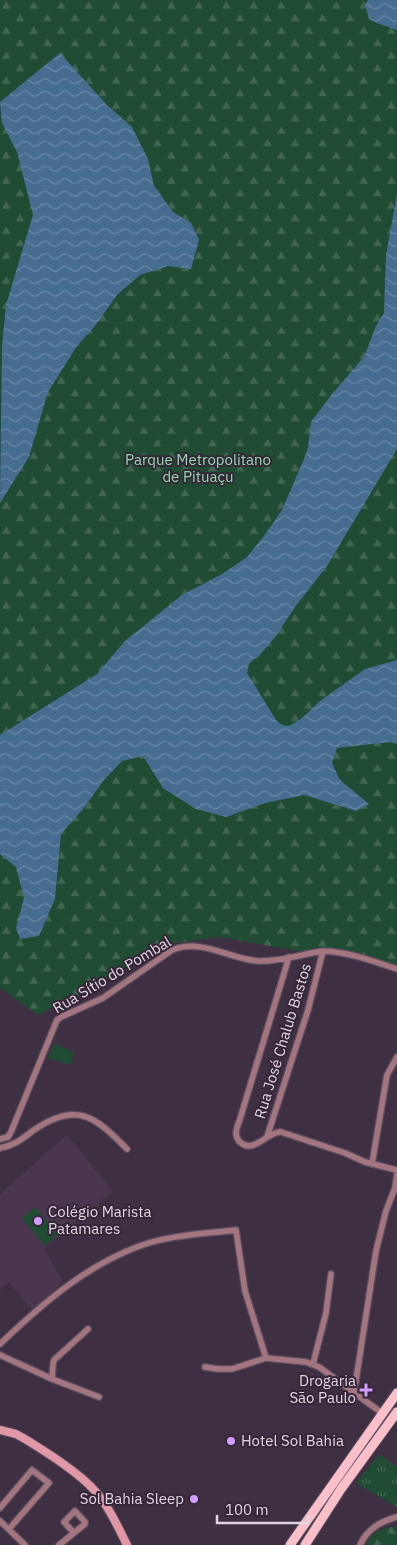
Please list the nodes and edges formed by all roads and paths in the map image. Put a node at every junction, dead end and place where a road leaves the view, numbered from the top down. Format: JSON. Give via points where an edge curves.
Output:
{"nodes":[{"id":1,"x":323,"y":951,"type":"junction"},
{"id":2,"x":289,"y":958,"type":"junction"},
{"id":3,"x":397,"y":970,"type":"edge"},
{"id":4,"x":397,"y":1057,"type":"edge"},
{"id":5,"x":267,"y":1137,"type":"junction"},
{"id":6,"x":0,"y":1139,"type":"edge"},
{"id":7,"x":0,"y":1148,"type":"edge"},
{"id":8,"x":127,"y":1148,"type":"dead end"},
{"id":9,"x":372,"y":1164,"type":"junction"},
{"id":10,"x":397,"y":1170,"type":"edge"},
{"id":11,"x":397,"y":1174,"type":"edge"},
{"id":12,"x":396,"y":1188,"type":"edge"},
{"id":13,"x":331,"y":1274,"type":"dead end"},
{"id":14,"x":88,"y":1328,"type":"dead end"},
{"id":15,"x":0,"y":1344,"type":"edge"},
{"id":16,"x":0,"y":1355,"type":"edge"},
{"id":17,"x":266,"y":1358,"type":"junction"},
{"id":18,"x":313,"y":1364,"type":"junction"},
{"id":19,"x":205,"y":1367,"type":"dead end"},
{"id":20,"x":52,"y":1379,"type":"junction"},
{"id":21,"x":354,"y":1393,"type":"junction"},
{"id":22,"x":397,"y":1393,"type":"edge"},
{"id":23,"x":100,"y":1397,"type":"dead end"},
{"id":24,"x":397,"y":1412,"type":"edge"},
{"id":25,"x":382,"y":1413,"type":"junction"},
{"id":26,"x":0,"y":1430,"type":"edge"},
{"id":27,"x":0,"y":1508,"type":"edge"},
{"id":28,"x":397,"y":1517,"type":"edge"},
{"id":29,"x":0,"y":1521,"type":"edge"},
{"id":30,"x":9,"y":1529,"type":"junction"},
{"id":31,"x":74,"y":1533,"type":"dead end"},
{"id":32,"x":25,"y":1545,"type":"edge"},
{"id":33,"x":59,"y":1545,"type":"edge"},
{"id":34,"x":127,"y":1545,"type":"edge"},
{"id":35,"x":290,"y":1545,"type":"edge"},
{"id":36,"x":305,"y":1545,"type":"edge"},
{"id":37,"x":360,"y":1545,"type":"edge"}],
"edges":[{"from":1,"to":2,"type":"street","name":"Rua Sítio do Pombal"},
{"from":1,"to":3,"type":"street","name":"Rua Sítio do Pombal","via":[[362,958]]},
{"from":1,"to":5,"type":"street","name":"Rua José Chalub Bastos","via":[[308,1010]]},
{"from":2,"to":5,"type":"street","via":[[236,1133],[244,1145],[255,1144]]},
{"from":2,"to":6,"type":"street","name":"Rua Sítio do Pombal","via":[[256,961],[197,946],[180,947],[103,998],[61,1017],[54,1026],[11,1132],[8,1137]]},
{"from":4,"to":9,"type":"street","via":[[387,1075]]},
{"from":5,"to":9,"type":"street","via":[[281,1132]]},
{"from":7,"to":8,"type":"street","via":[[14,1144],[52,1118],[72,1115],[99,1122]]},
{"from":9,"to":10,"type":"street"},
{"from":11,"to":12,"type":"street"},
{"from":12,"to":21,"type":"street","via":[[386,1211],[376,1251]]},
{"from":13,"to":18,"type":"street","via":[[326,1314]]},
{"from":14,"to":20,"type":"street","via":[[54,1360]]},
{"from":15,"to":17,"type":"street","via":[[70,1284],[122,1254],[156,1241],[236,1230],[245,1290]]},
{"from":16,"to":20,"type":"street"},
{"from":17,"to":18,"type":"street"},
{"from":17,"to":19,"type":"street","via":[[232,1369]]},
{"from":18,"to":21,"type":"street"},
{"from":20,"to":23,"type":"street"},
{"from":21,"to":25,"type":"street"},
{"from":22,"to":25,"type":"main road"},
{"from":24,"to":36,"type":"main road","via":[[331,1502]]},
{"from":25,"to":35,"type":"main road"},
{"from":26,"to":34,"type":"street","via":[[25,1439],[85,1481],[105,1504]]},
{"from":27,"to":30,"type":"street","via":[[32,1470],[49,1483]]},
{"from":28,"to":37,"type":"street","via":[[373,1528]]},
{"from":29,"to":30,"type":"street"},
{"from":30,"to":32,"type":"street"},
{"from":31,"to":33,"type":"street"}]}
